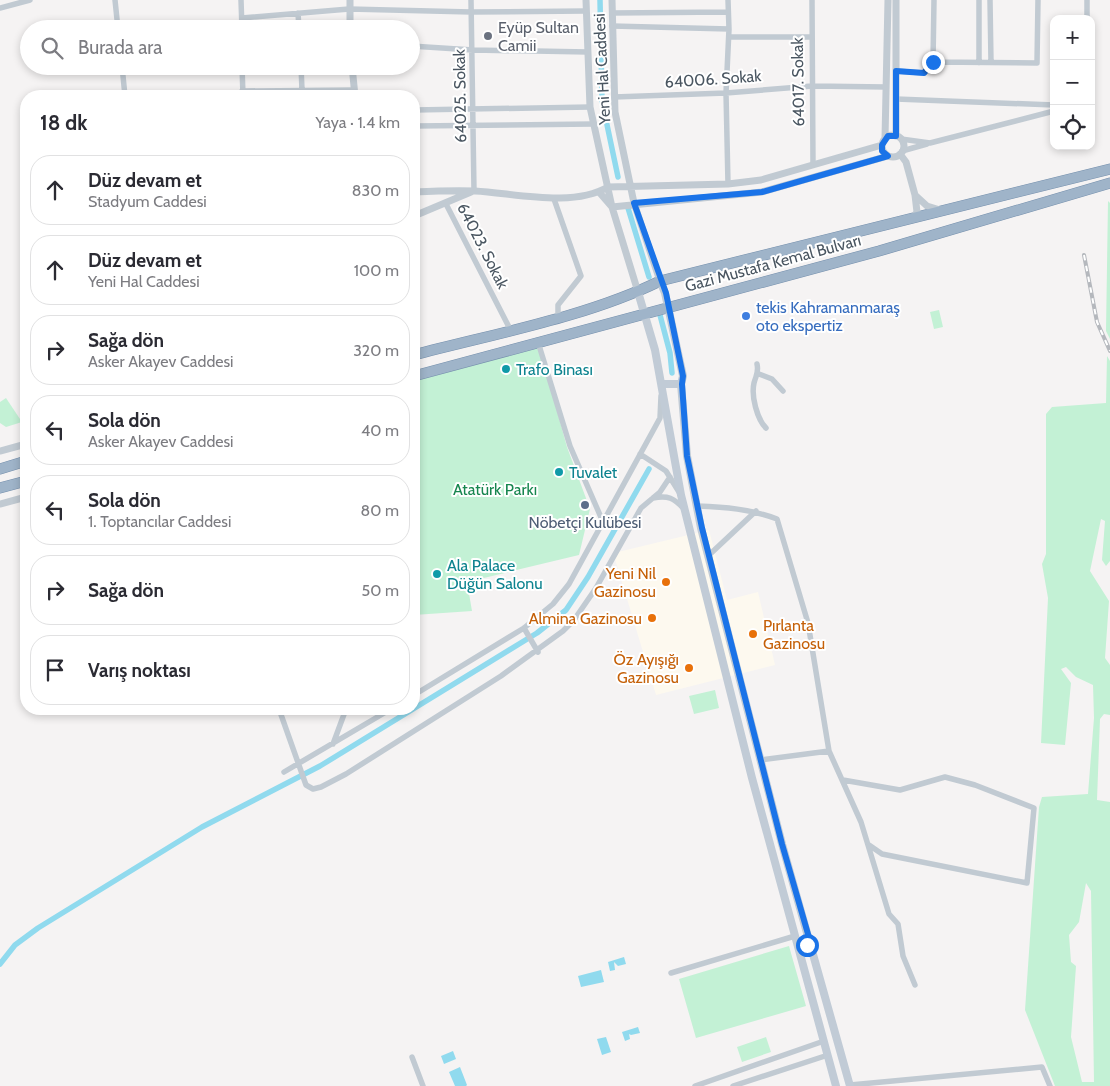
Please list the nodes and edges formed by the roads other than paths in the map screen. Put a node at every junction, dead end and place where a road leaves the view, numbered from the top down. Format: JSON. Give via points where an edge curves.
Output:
{"nodes":[{"id":1,"x":30,"y":0,"type":"edge"},
{"id":2,"x":115,"y":0,"type":"edge"},
{"id":3,"x":241,"y":0,"type":"edge"},
{"id":4,"x":350,"y":0,"type":"edge"},
{"id":5,"x":471,"y":0,"type":"edge"},
{"id":6,"x":586,"y":0,"type":"edge"},
{"id":7,"x":612,"y":0,"type":"edge"},
{"id":8,"x":728,"y":0,"type":"edge"},
{"id":9,"x":812,"y":0,"type":"edge"},
{"id":10,"x":888,"y":0,"type":"edge"},
{"id":11,"x":896,"y":0,"type":"edge"},
{"id":12,"x":934,"y":0,"type":"edge"},
{"id":13,"x":979,"y":0,"type":"edge"},
{"id":14,"x":990,"y":0,"type":"edge"},
{"id":15,"x":1038,"y":0,"type":"edge"},
{"id":16,"x":1087,"y":0,"type":"edge"},
{"id":17,"x":0,"y":8,"type":"edge"},
{"id":18,"x":349,"y":9,"type":"junction"},
{"id":19,"x":586,"y":10,"type":"junction"},
{"id":20,"x":471,"y":12,"type":"junction"},
{"id":21,"x":728,"y":12,"type":"junction"},
{"id":22,"x":298,"y":13,"type":"junction"},
{"id":23,"x":612,"y":13,"type":"junction"},
{"id":24,"x":1087,"y":15,"type":"edge"},
{"id":25,"x":242,"y":18,"type":"joint"},
{"id":26,"x":117,"y":20,"type":"edge"},
{"id":27,"x":298,"y":20,"type":"edge"},
{"id":28,"x":350,"y":20,"type":"edge"},
{"id":29,"x":612,"y":26,"type":"junction"},
{"id":30,"x":729,"y":29,"type":"junction"},
{"id":31,"x":729,"y":37,"type":"junction"},
{"id":32,"x":812,"y":38,"type":"junction"},
{"id":33,"x":420,"y":47,"type":"edge"},
{"id":34,"x":473,"y":50,"type":"junction"},
{"id":35,"x":588,"y":52,"type":"junction"},
{"id":36,"x":933,"y":62,"type":"junction"},
{"id":37,"x":991,"y":62,"type":"junction"},
{"id":38,"x":979,"y":63,"type":"junction"},
{"id":39,"x":896,"y":71,"type":"junction"},
{"id":40,"x":123,"y":75,"type":"edge"},
{"id":41,"x":242,"y":75,"type":"edge"},
{"id":42,"x":301,"y":75,"type":"edge"},
{"id":43,"x":353,"y":75,"type":"edge"},
{"id":44,"x":812,"y":86,"type":"junction"},
{"id":45,"x":886,"y":87,"type":"junction"},
{"id":46,"x":124,"y":90,"type":"edge"},
{"id":47,"x":243,"y":90,"type":"edge"},
{"id":48,"x":302,"y":90,"type":"edge"},
{"id":49,"x":354,"y":90,"type":"edge"},
{"id":50,"x":726,"y":93,"type":"junction"},
{"id":51,"x":614,"y":97,"type":"junction"},
{"id":52,"x":896,"y":99,"type":"junction"},
{"id":53,"x":1050,"y":105,"type":"edge"},
{"id":54,"x":590,"y":107,"type":"junction"},
{"id":55,"x":474,"y":109,"type":"junction"},
{"id":56,"x":420,"y":110,"type":"edge"},
{"id":57,"x":1050,"y":112,"type":"edge"},
{"id":58,"x":474,"y":124,"type":"junction"},
{"id":59,"x":593,"y":124,"type":"junction"},
{"id":60,"x":420,"y":126,"type":"edge"},
{"id":61,"x":899,"y":138,"type":"junction"},
{"id":62,"x":883,"y":142,"type":"junction"},
{"id":63,"x":930,"y":143,"type":"junction"},
{"id":64,"x":901,"y":153,"type":"junction"},
{"id":65,"x":888,"y":156,"type":"junction"},
{"id":66,"x":812,"y":164,"type":"junction"},
{"id":67,"x":1110,"y":169,"type":"edge"},
{"id":68,"x":1110,"y":183,"type":"edge"},
{"id":69,"x":728,"y":184,"type":"junction"},
{"id":70,"x":630,"y":186,"type":"junction"},
{"id":71,"x":608,"y":187,"type":"junction"},
{"id":72,"x":474,"y":191,"type":"junction"},
{"id":73,"x":420,"y":192,"type":"edge"},
{"id":74,"x":599,"y":192,"type":"junction"},
{"id":75,"x":915,"y":195,"type":"junction"},
{"id":76,"x":554,"y":199,"type":"junction"},
{"id":77,"x":634,"y":203,"type":"junction"},
{"id":78,"x":446,"y":204,"type":"junction"},
{"id":79,"x":612,"y":207,"type":"junction"},
{"id":80,"x":942,"y":211,"type":"junction"},
{"id":81,"x":420,"y":214,"type":"edge"},
{"id":82,"x":913,"y":218,"type":"junction"},
{"id":83,"x":660,"y":281,"type":"junction"},
{"id":84,"x":638,"y":292,"type":"junction"},
{"id":85,"x":668,"y":307,"type":"junction"},
{"id":86,"x":644,"y":313,"type":"junction"},
{"id":87,"x":558,"y":317,"type":"junction"},
{"id":88,"x":510,"y":329,"type":"junction"},
{"id":89,"x":538,"y":342,"type":"junction"},
{"id":90,"x":420,"y":353,"type":"edge"},
{"id":91,"x":757,"y":364,"type":"dead end"},
{"id":92,"x":420,"y":374,"type":"edge"},
{"id":93,"x":759,"y":374,"type":"junction"},
{"id":94,"x":662,"y":384,"type":"junction"},
{"id":95,"x":682,"y":384,"type":"junction"},
{"id":96,"x":783,"y":391,"type":"dead end"},
{"id":97,"x":766,"y":428,"type":"dead end"},
{"id":98,"x":20,"y":446,"type":"edge"},
{"id":99,"x":0,"y":451,"type":"edge"},
{"id":100,"x":640,"y":454,"type":"junction"},
{"id":101,"x":20,"y":463,"type":"edge"},
{"id":102,"x":0,"y":469,"type":"edge"},
{"id":103,"x":670,"y":477,"type":"junction"},
{"id":104,"x":20,"y":483,"type":"edge"},
{"id":105,"x":0,"y":488,"type":"edge"},
{"id":106,"x":681,"y":495,"type":"junction"},
{"id":107,"x":651,"y":498,"type":"junction"},
{"id":108,"x":20,"y":499,"type":"edge"},
{"id":109,"x":0,"y":504,"type":"edge"},
{"id":110,"x":697,"y":506,"type":"junction"},
{"id":111,"x":685,"y":510,"type":"junction"},
{"id":112,"x":756,"y":511,"type":"junction"},
{"id":113,"x":603,"y":522,"type":"junction"},
{"id":114,"x":708,"y":556,"type":"junction"},
{"id":115,"x":524,"y":628,"type":"junction"},
{"id":116,"x":538,"y":652,"type":"junction"},
{"id":117,"x":420,"y":691,"type":"edge"},
{"id":118,"x":281,"y":715,"type":"edge"},
{"id":119,"x":344,"y":715,"type":"edge"},
{"id":120,"x":381,"y":715,"type":"edge"},
{"id":121,"x":333,"y":744,"type":"junction"},
{"id":122,"x":829,"y":751,"type":"junction"},
{"id":123,"x":760,"y":760,"type":"junction"},
{"id":124,"x":300,"y":767,"type":"junction"},
{"id":125,"x":284,"y":772,"type":"dead end"},
{"id":126,"x":843,"y":780,"type":"junction"},
{"id":127,"x":869,"y":845,"type":"junction"},
{"id":128,"x":796,"y":938,"type":"junction"},
{"id":129,"x":810,"y":941,"type":"junction"},
{"id":130,"x":671,"y":973,"type":"dead end"},
{"id":131,"x":915,"y":985,"type":"dead end"},
{"id":132,"x":835,"y":1032,"type":"junction"},
{"id":133,"x":823,"y":1037,"type":"junction"},
{"id":134,"x":412,"y":1057,"type":"dead end"},
{"id":135,"x":828,"y":1058,"type":"junction"},
{"id":136,"x":842,"y":1058,"type":"junction"},
{"id":137,"x":850,"y":1085,"type":"edge"},
{"id":138,"x":423,"y":1086,"type":"edge"},
{"id":139,"x":695,"y":1086,"type":"edge"},
{"id":140,"x":734,"y":1086,"type":"edge"},
{"id":141,"x":836,"y":1086,"type":"edge"},
{"id":142,"x":1050,"y":1086,"type":"edge"}],
"edges":[{"from":1,"to":17,"type":"street"},
{"from":2,"to":26,"type":"street"},
{"from":3,"to":25,"type":"street"},
{"from":4,"to":18,"type":"street"},
{"from":5,"to":20,"type":"street","name":"64025. Sokak"},
{"from":6,"to":19,"type":"street","name":"Yeni Hal Caddesi"},
{"from":7,"to":23,"type":"street","name":"Yeni Hal Caddesi"},
{"from":8,"to":21,"type":"street"},
{"from":9,"to":32,"type":"street","name":"64017. Sokak"},
{"from":10,"to":45,"type":"street"},
{"from":11,"to":39,"type":"street"},
{"from":12,"to":36,"type":"street"},
{"from":13,"to":38,"type":"street"},
{"from":14,"to":37,"type":"street"},
{"from":15,"to":37,"type":"street","via":[[1037,63]]},
{"from":16,"to":24,"type":"street"},
{"from":18,"to":20,"type":"street"},
{"from":18,"to":22,"type":"street"},
{"from":18,"to":28,"type":"street"},
{"from":19,"to":20,"type":"street"},
{"from":19,"to":35,"type":"street","name":"Yeni Hal Caddesi"},
{"from":20,"to":34,"type":"street","name":"64025. Sokak"},
{"from":21,"to":23,"type":"street"},
{"from":21,"to":30,"type":"street"},
{"from":22,"to":25,"type":"street"},
{"from":22,"to":27,"type":"street"},
{"from":23,"to":29,"type":"street","name":"Yeni Hal Caddesi"},
{"from":29,"to":30,"type":"street"},
{"from":29,"to":51,"type":"street","name":"Yeni Hal Caddesi"},
{"from":30,"to":31,"type":"street"},
{"from":31,"to":32,"type":"street"},
{"from":31,"to":50,"type":"street"},
{"from":32,"to":44,"type":"street","name":"64017. Sokak"},
{"from":33,"to":34,"type":"street"},
{"from":34,"to":35,"type":"street"},
{"from":34,"to":55,"type":"street","name":"64025. Sokak"},
{"from":35,"to":54,"type":"street","name":"Yeni Hal Caddesi"},
{"from":36,"to":38,"type":"street"},
{"from":36,"to":39,"type":"street","via":[[924,73]]},
{"from":37,"to":38,"type":"street"},
{"from":39,"to":52,"type":"street"},
{"from":40,"to":46,"type":"street"},
{"from":41,"to":47,"type":"street"},
{"from":42,"to":48,"type":"street"},
{"from":43,"to":49,"type":"street"},
{"from":44,"to":45,"type":"street","name":"64006. Sokak"},
{"from":44,"to":50,"type":"street","name":"64006. Sokak"},
{"from":44,"to":66,"type":"street","name":"64017. Sokak"},
{"from":45,"to":62,"type":"street"},
{"from":50,"to":51,"type":"street","name":"64006. Sokak"},
{"from":50,"to":69,"type":"street"},
{"from":51,"to":70,"type":"street","name":"Yeni Hal Caddesi"},
{"from":52,"to":53,"type":"street"},
{"from":52,"to":61,"type":"street"},
{"from":54,"to":55,"type":"street"},
{"from":54,"to":59,"type":"street","name":"Yeni Hal Caddesi"},
{"from":55,"to":56,"type":"street"},
{"from":55,"to":58,"type":"street","name":"64025. Sokak"},
{"from":57,"to":63,"type":"street"},
{"from":58,"to":59,"type":"street"},
{"from":58,"to":60,"type":"street"},
{"from":58,"to":72,"type":"street","name":"64025. Sokak"},
{"from":59,"to":71,"type":"street","name":"Yeni Hal Caddesi"},
{"from":61,"to":62,"type":"street"},
{"from":61,"to":63,"type":"street"},
{"from":61,"to":64,"type":"street","via":[[904,145]]},
{"from":62,"to":65,"type":"street","via":[[882,151]]},
{"from":62,"to":66,"type":"street"},
{"from":63,"to":64,"type":"street"},
{"from":64,"to":65,"type":"street","via":[[895,157]]},
{"from":64,"to":75,"type":"street"},
{"from":65,"to":77,"type":"street","via":[[762,192]]},
{"from":66,"to":69,"type":"street","via":[[761,180]]},
{"from":67,"to":80,"type":"highway","name":"Gazi Mustafa Kemal Bulvarı"},
{"from":68,"to":85,"type":"highway","name":"Gazi Mustafa Kemal Bulvarı"},
{"from":69,"to":70,"type":"street"},
{"from":70,"to":71,"type":"street"},
{"from":70,"to":77,"type":"street","name":"Yeni Hal Caddesi"},
{"from":71,"to":74,"type":"street"},
{"from":71,"to":79,"type":"street","name":"Yeni Hal Caddesi"},
{"from":72,"to":73,"type":"street"},
{"from":72,"to":76,"type":"street"},
{"from":72,"to":78,"type":"street","name":"64023. Sokak"},
{"from":74,"to":76,"type":"street"},
{"from":74,"to":79,"type":"street"},
{"from":75,"to":80,"type":"street","via":[[927,206]]},
{"from":75,"to":82,"type":"street","via":[[917,212]]},
{"from":76,"to":87,"type":"street","via":[[581,276],[558,306]]},
{"from":77,"to":79,"type":"street"},
{"from":77,"to":83,"type":"street","name":"Yeni Hal Caddesi"},
{"from":78,"to":81,"type":"street"},
{"from":78,"to":88,"type":"street","name":"64023. Sokak"},
{"from":79,"to":84,"type":"street","name":"Yeni Hal Caddesi"},
{"from":80,"to":82,"type":"highway","name":"Gazi Mustafa Kemal Bulvarı"},
{"from":82,"to":83,"type":"highway","name":"Gazi Mustafa Kemal Bulvarı"},
{"from":83,"to":84,"type":"highway","name":"Gazi Mustafa Kemal Bulvarı"},
{"from":83,"to":85,"type":"main road"},
{"from":84,"to":86,"type":"main road"},
{"from":84,"to":87,"type":"highway","name":"Gazi Mustafa Kemal Bulvarı"},
{"from":85,"to":86,"type":"highway","name":"Gazi Mustafa Kemal Bulvarı"},
{"from":85,"to":95,"type":"main road"},
{"from":86,"to":89,"type":"highway","name":"Gazi Mustafa Kemal Bulvarı"},
{"from":86,"to":94,"type":"main road"},
{"from":87,"to":88,"type":"highway","name":"Gazi Mustafa Kemal Bulvarı"},
{"from":88,"to":90,"type":"highway","name":"Gazi Mustafa Kemal Bulvarı"},
{"from":89,"to":92,"type":"highway","name":"Gazi Mustafa Kemal Bulvarı"},
{"from":89,"to":113,"type":"street","via":[[570,446]]},
{"from":91,"to":93,"type":"street"},
{"from":93,"to":96,"type":"street","via":[[772,379]]},
{"from":93,"to":97,"type":"street","via":[[754,383],[755,400],[759,420]]},
{"from":94,"to":95,"type":"main road"},
{"from":94,"to":100,"type":"street","via":[[660,418]]},
{"from":94,"to":106,"type":"main road"},
{"from":95,"to":110,"type":"main road","via":[[687,456]]},
{"from":98,"to":99,"type":"street"},
{"from":100,"to":103,"type":"street"},
{"from":100,"to":113,"type":"street"},
{"from":101,"to":102,"type":"highway"},
{"from":103,"to":106,"type":"street"},
{"from":103,"to":107,"type":"street","via":[[660,492]]},
{"from":104,"to":105,"type":"highway"},
{"from":106,"to":111,"type":"main road"},
{"from":107,"to":111,"type":"street","via":[[668,496]]},
{"from":107,"to":116,"type":"street","via":[[641,508],[574,620]]},
{"from":108,"to":109,"type":"street"},
{"from":110,"to":112,"type":"street","via":[[727,506]]},
{"from":110,"to":114,"type":"main road"},
{"from":111,"to":128,"type":"main road"},
{"from":112,"to":114,"type":"street"},
{"from":112,"to":122,"type":"street","via":[[777,519],[808,623]]},
{"from":113,"to":115,"type":"street","via":[[569,584],[554,604]]},
{"from":114,"to":123,"type":"main road"},
{"from":115,"to":116,"type":"street"},
{"from":115,"to":117,"type":"street"},
{"from":116,"to":124,"type":"street","via":[[321,787],[313,789],[306,785]]},
{"from":118,"to":124,"type":"street"},
{"from":119,"to":121,"type":"street"},
{"from":120,"to":121,"type":"street"},
{"from":121,"to":124,"type":"street"},
{"from":122,"to":123,"type":"street"},
{"from":122,"to":126,"type":"street"},
{"from":123,"to":129,"type":"main road"},
{"from":124,"to":125,"type":"street"},
{"from":126,"to":127,"type":"street"},
{"from":126,"to":127,"type":"street","via":[[900,790],[945,777],[975,784],[1034,808],[1027,883],[882,854]]},
{"from":127,"to":131,"type":"street","via":[[889,914],[898,924],[903,956]]},
{"from":128,"to":129,"type":"main road","via":[[801,946]]},
{"from":128,"to":130,"type":"street"},
{"from":128,"to":133,"type":"main road"},
{"from":129,"to":132,"type":"main road"},
{"from":132,"to":133,"type":"main road"},
{"from":132,"to":136,"type":"main road"},
{"from":133,"to":135,"type":"main road"},
{"from":133,"to":139,"type":"street"},
{"from":134,"to":138,"type":"street"},
{"from":135,"to":136,"type":"main road"},
{"from":135,"to":140,"type":"street"},
{"from":135,"to":141,"type":"main road"},
{"from":136,"to":137,"type":"main road"},
{"from":137,"to":142,"type":"street","via":[[1042,1067]]}]}
